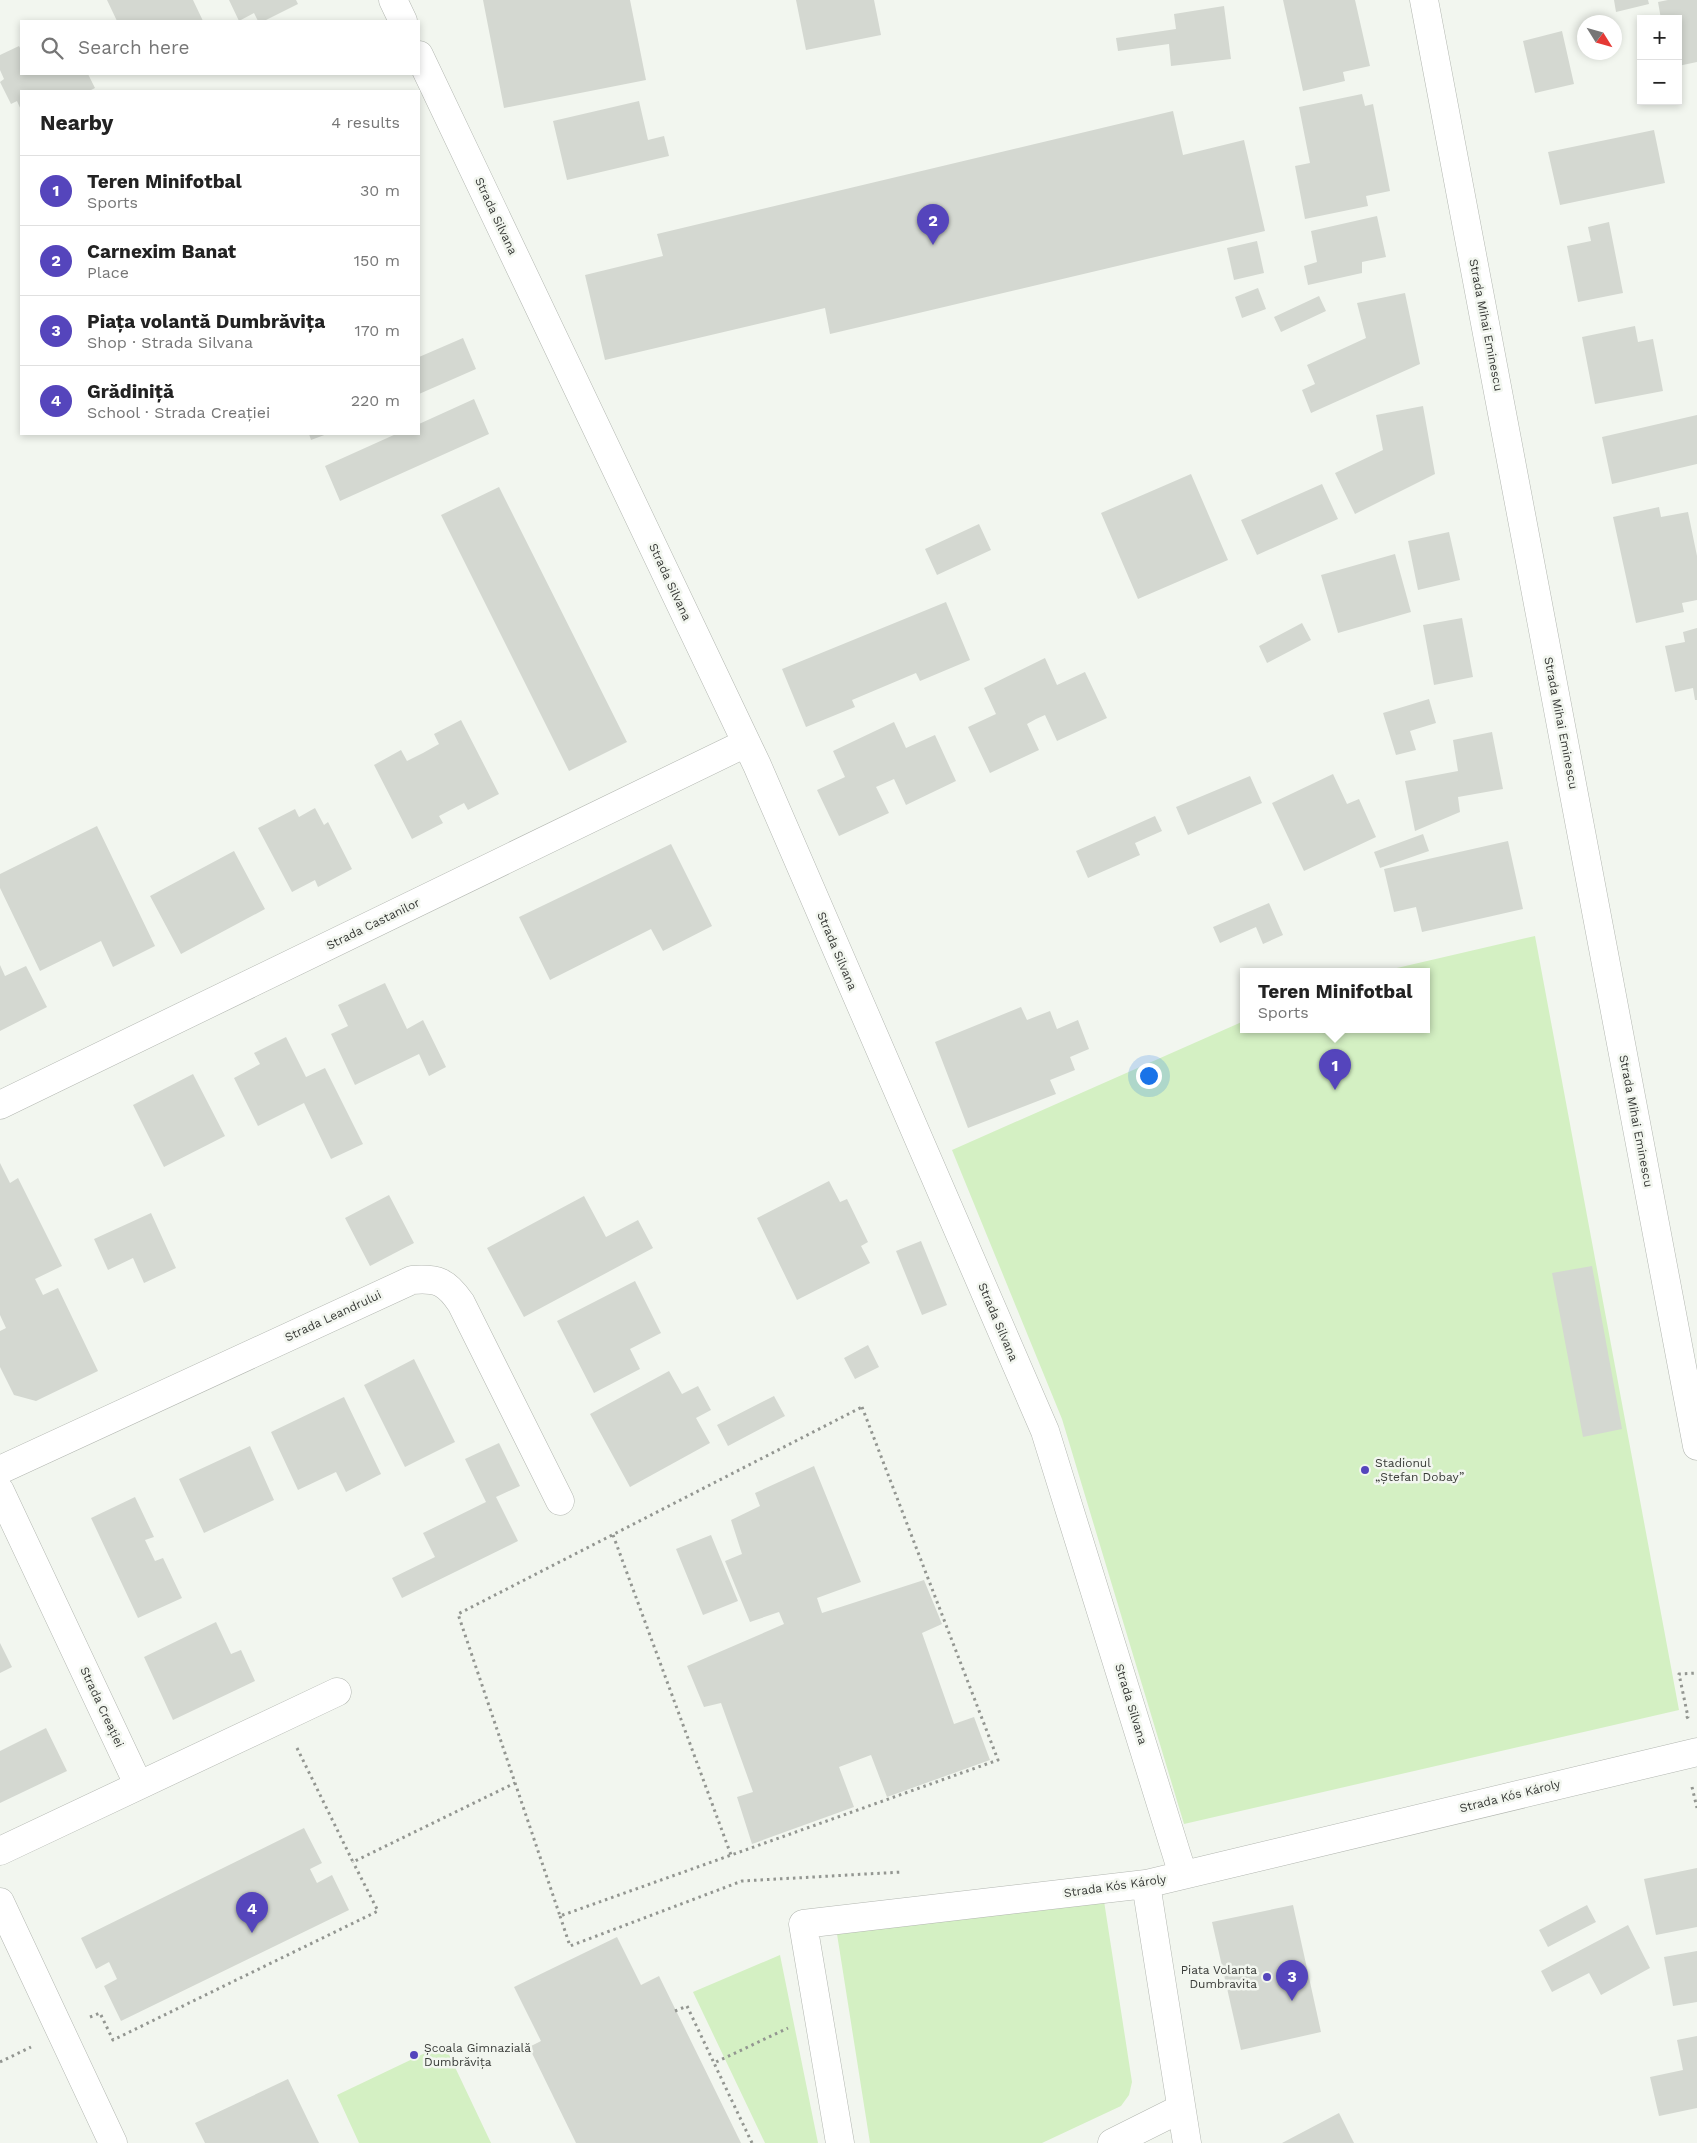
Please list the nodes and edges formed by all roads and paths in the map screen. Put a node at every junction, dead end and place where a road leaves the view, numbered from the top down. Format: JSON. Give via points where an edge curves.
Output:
{"nodes":[{"id":1,"x":393,"y":0,"type":"edge"},
{"id":2,"x":1424,"y":0,"type":"edge"},
{"id":3,"x":403,"y":20,"type":"edge"},
{"id":4,"x":420,"y":57,"type":"edge"},
{"id":5,"x":746,"y":743,"type":"junction"},
{"id":6,"x":0,"y":1105,"type":"edge"},
{"id":7,"x":1697,"y":1446,"type":"edge"},
{"id":8,"x":0,"y":1470,"type":"edge"},
{"id":9,"x":0,"y":1491,"type":"edge"},
{"id":10,"x":560,"y":1501,"type":"dead end"},
{"id":11,"x":613,"y":1535,"type":"junction"},
{"id":12,"x":1697,"y":1674,"type":"edge"},
{"id":13,"x":337,"y":1692,"type":"dead end"},
{"id":14,"x":282,"y":1717,"type":"junction"},
{"id":15,"x":1683,"y":1719,"type":"dead end"},
{"id":16,"x":1697,"y":1752,"type":"edge"},
{"id":17,"x":515,"y":1783,"type":"junction"},
{"id":18,"x":138,"y":1784,"type":"junction"},
{"id":19,"x":0,"y":1851,"type":"edge"},
{"id":20,"x":731,"y":1855,"type":"junction"},
{"id":21,"x":354,"y":1862,"type":"junction"},
{"id":22,"x":902,"y":1872,"type":"dead end"},
{"id":23,"x":1184,"y":1875,"type":"junction"},
{"id":24,"x":1146,"y":1884,"type":"junction"},
{"id":25,"x":0,"y":1902,"type":"edge"},
{"id":26,"x":560,"y":1916,"type":"junction"},
{"id":27,"x":676,"y":2010,"type":"dead end"},
{"id":28,"x":818,"y":2013,"type":"junction"},
{"id":29,"x":61,"y":2032,"type":"junction"},
{"id":30,"x":714,"y":2063,"type":"junction"},
{"id":31,"x":1180,"y":2109,"type":"junction"},
{"id":32,"x":113,"y":2143,"type":"edge"},
{"id":33,"x":752,"y":2143,"type":"edge"},
{"id":34,"x":840,"y":2143,"type":"edge"},
{"id":35,"x":1112,"y":2143,"type":"edge"},
{"id":36,"x":1187,"y":2143,"type":"edge"}],
"edges":[{"from":1,"to":3,"type":"street"},
{"from":2,"to":7,"type":"street","name":"Strada Mihai Eminescu"},
{"from":4,"to":5,"type":"street","name":"Strada Silvana"},
{"from":5,"to":6,"type":"street","name":"Strada Castanilor"},
{"from":5,"to":23,"type":"street","name":"Strada Silvana","via":[[1045,1431]]},
{"from":8,"to":10,"type":"street","name":"Strada Leandrului","via":[[412,1280],[433,1279],[451,1288],[461,1303]]},
{"from":9,"to":18,"type":"street","name":"Strada Creației"},
{"from":11,"to":17,"type":"path","via":[[458,1614]]},
{"from":11,"to":20,"type":"path"},
{"from":11,"to":20,"type":"path","via":[[862,1407],[998,1760]]},
{"from":12,"to":15,"type":"path","via":[[1679,1674],[1688,1717]]},
{"from":13,"to":14,"type":"street"},
{"from":14,"to":18,"type":"street"},
{"from":14,"to":21,"type":"path"},
{"from":16,"to":23,"type":"street","name":"Strada Kós Károly"},
{"from":17,"to":21,"type":"path"},
{"from":17,"to":26,"type":"path"},
{"from":18,"to":19,"type":"street"},
{"from":20,"to":26,"type":"path"},
{"from":21,"to":29,"type":"path","via":[[378,1911],[113,2040],[100,2013]]},
{"from":22,"to":26,"type":"path","via":[[742,1881],[570,1946]]},
{"from":23,"to":24,"type":"street","name":"Strada Kós Károly"},
{"from":24,"to":28,"type":"street","name":"Strada Kós Károly","via":[[802,1924]]},
{"from":24,"to":31,"type":"street"},
{"from":25,"to":29,"type":"street"},
{"from":27,"to":30,"type":"path","via":[[687,2006]]},
{"from":28,"to":30,"type":"path"},
{"from":28,"to":34,"type":"street","name":"Strada Kós Károly"},
{"from":29,"to":32,"type":"street"},
{"from":30,"to":33,"type":"path"},
{"from":31,"to":35,"type":"street"},
{"from":31,"to":36,"type":"street"}]}
